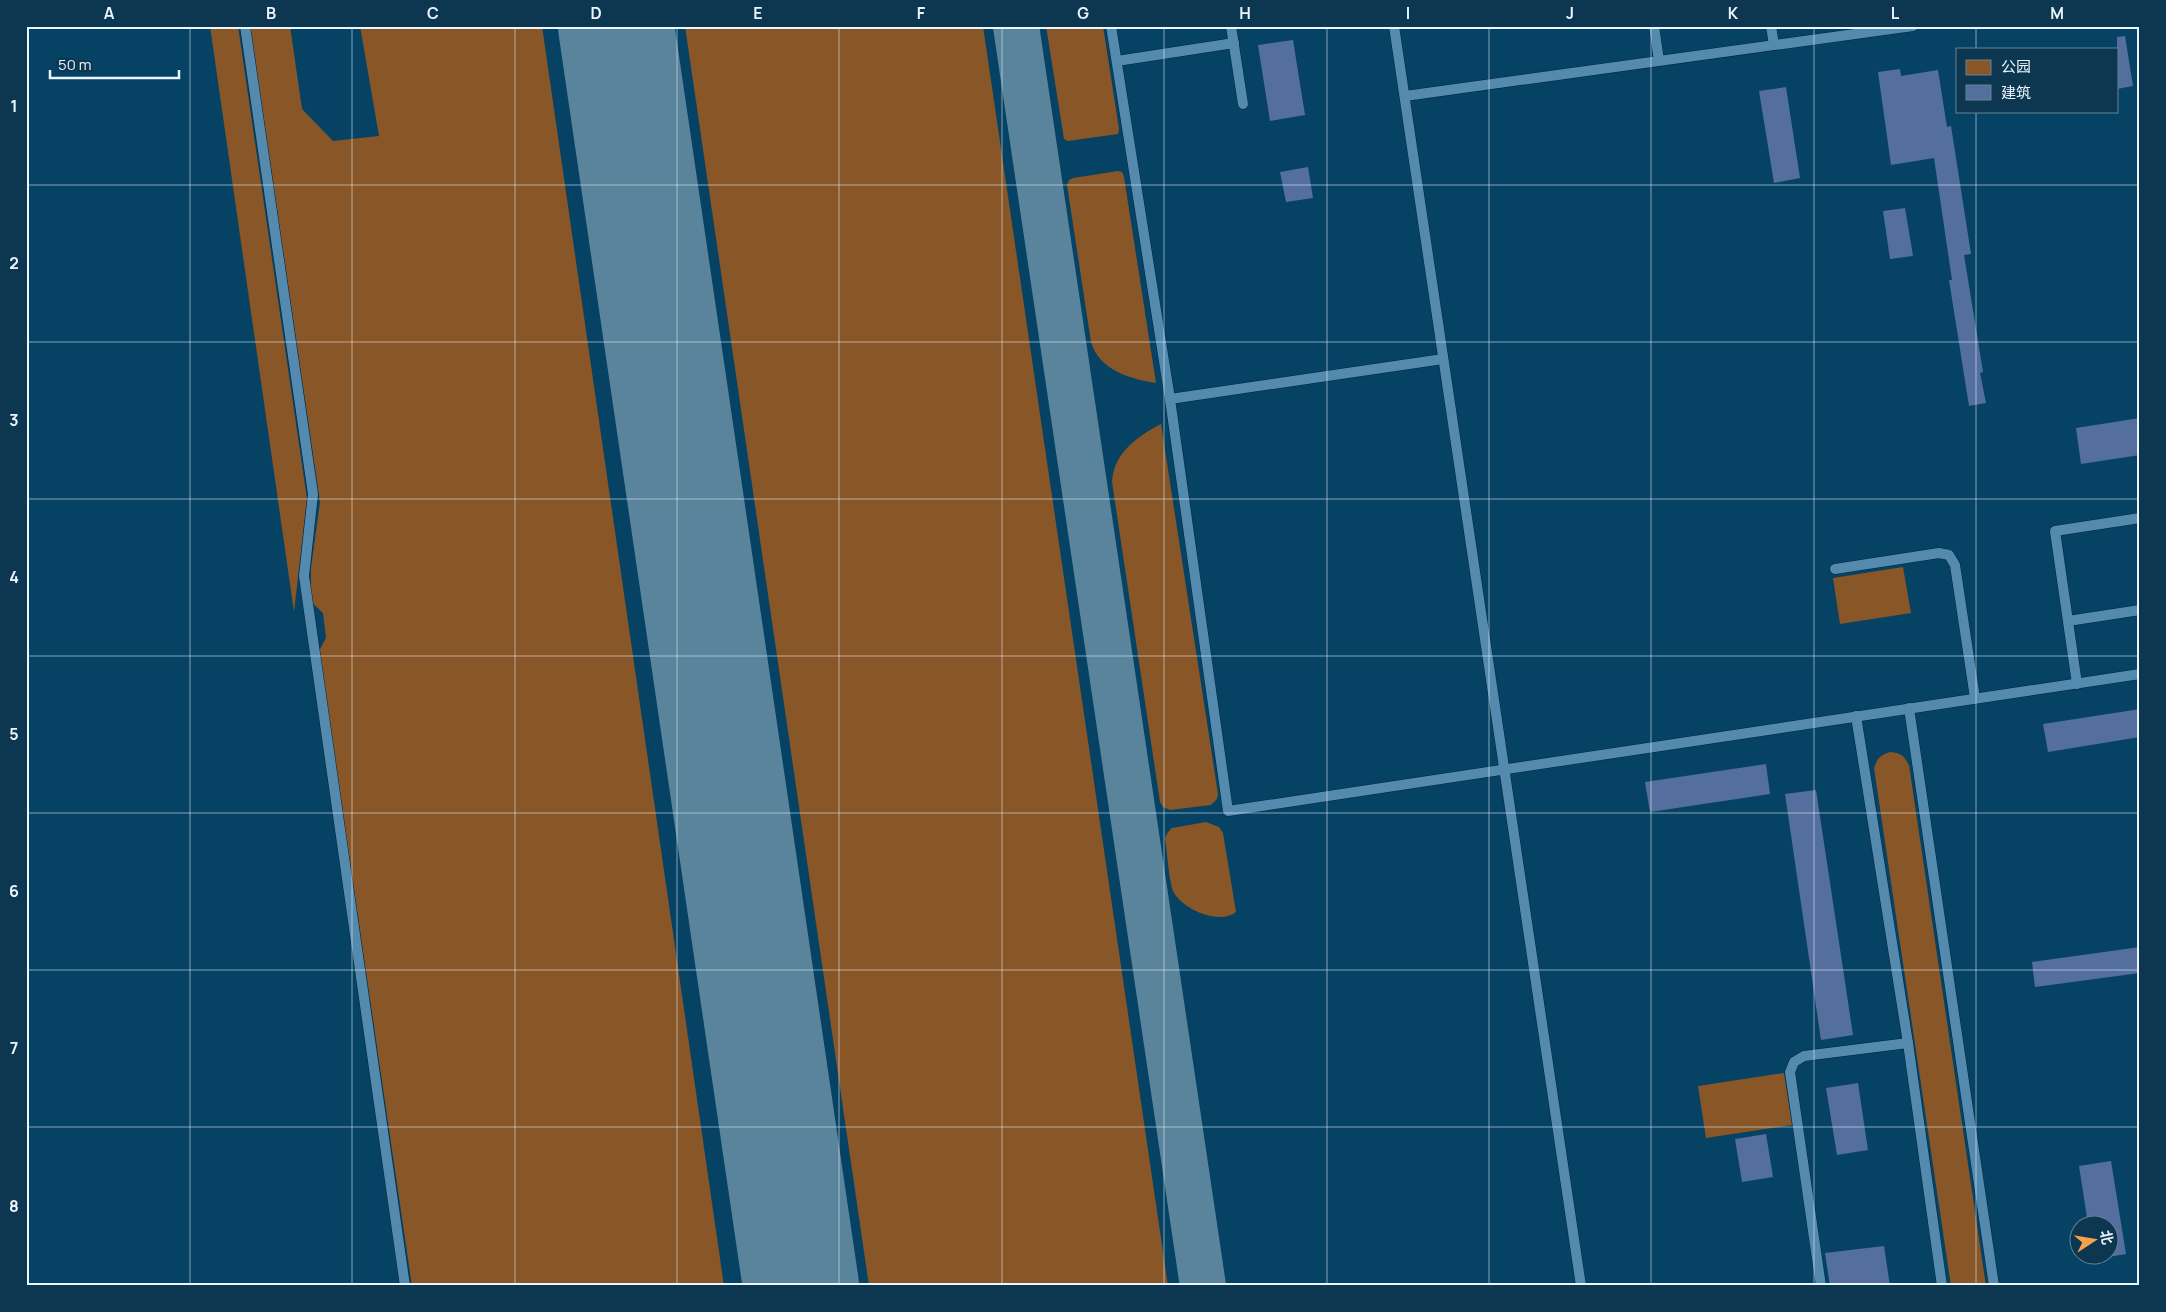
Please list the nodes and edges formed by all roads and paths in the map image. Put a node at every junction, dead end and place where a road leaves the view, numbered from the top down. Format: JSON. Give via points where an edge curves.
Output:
{"nodes":[{"id":1,"x":245,"y":26,"type":"edge"},
{"id":2,"x":1111,"y":26,"type":"edge"},
{"id":3,"x":1231,"y":26,"type":"edge"},
{"id":4,"x":1394,"y":26,"type":"edge"},
{"id":5,"x":1654,"y":26,"type":"edge"},
{"id":6,"x":1771,"y":26,"type":"edge"},
{"id":7,"x":1912,"y":26,"type":"edge"},
{"id":8,"x":1234,"y":43,"type":"junction"},
{"id":9,"x":1774,"y":45,"type":"junction"},
{"id":10,"x":1116,"y":61,"type":"junction"},
{"id":11,"x":1659,"y":61,"type":"junction"},
{"id":12,"x":1405,"y":96,"type":"junction"},
{"id":13,"x":1243,"y":104,"type":"dead end"},
{"id":14,"x":1443,"y":359,"type":"junction"},
{"id":15,"x":1170,"y":399,"type":"junction"},
{"id":16,"x":2140,"y":518,"type":"edge"},
{"id":17,"x":1835,"y":570,"type":"dead end"},
{"id":18,"x":2140,"y":610,"type":"edge"},
{"id":19,"x":2068,"y":620,"type":"junction"},
{"id":20,"x":2140,"y":674,"type":"edge"},
{"id":21,"x":2077,"y":684,"type":"junction"},
{"id":22,"x":1975,"y":698,"type":"junction"},
{"id":23,"x":1909,"y":708,"type":"junction"},
{"id":24,"x":1856,"y":716,"type":"junction"},
{"id":25,"x":1506,"y":769,"type":"junction"},
{"id":26,"x":1908,"y":1044,"type":"junction"},
{"id":27,"x":405,"y":1286,"type":"edge"},
{"id":28,"x":1581,"y":1286,"type":"edge"},
{"id":29,"x":1821,"y":1286,"type":"edge"},
{"id":30,"x":1942,"y":1286,"type":"edge"},
{"id":31,"x":1994,"y":1286,"type":"edge"}],
"edges":[{"from":1,"to":27,"type":"lane","via":[[313,494],[304,576]]},
{"from":2,"to":10,"type":"lane"},
{"from":3,"to":8,"type":"lane"},
{"from":4,"to":12,"type":"lane"},
{"from":5,"to":11,"type":"lane"},
{"from":6,"to":9,"type":"lane"},
{"from":7,"to":9,"type":"lane"},
{"from":8,"to":10,"type":"lane"},
{"from":8,"to":13,"type":"lane"},
{"from":9,"to":11,"type":"lane"},
{"from":10,"to":15,"type":"lane"},
{"from":11,"to":12,"type":"lane"},
{"from":12,"to":14,"type":"lane"},
{"from":14,"to":15,"type":"lane"},
{"from":14,"to":25,"type":"lane"},
{"from":15,"to":25,"type":"lane","via":[[1228,811]]},
{"from":16,"to":19,"type":"lane","via":[[2055,531]]},
{"from":17,"to":22,"type":"lane","via":[[1939,553],[1949,556],[1955,565]]},
{"from":18,"to":19,"type":"lane"},
{"from":19,"to":21,"type":"lane"},
{"from":20,"to":21,"type":"lane"},
{"from":21,"to":22,"type":"lane"},
{"from":22,"to":23,"type":"lane"},
{"from":23,"to":24,"type":"lane"},
{"from":23,"to":31,"type":"lane"},
{"from":24,"to":25,"type":"lane"},
{"from":24,"to":26,"type":"lane"},
{"from":25,"to":28,"type":"lane"},
{"from":26,"to":29,"type":"lane","via":[[1804,1056],[1794,1062],[1790,1072]]},
{"from":26,"to":30,"type":"lane"}]}
